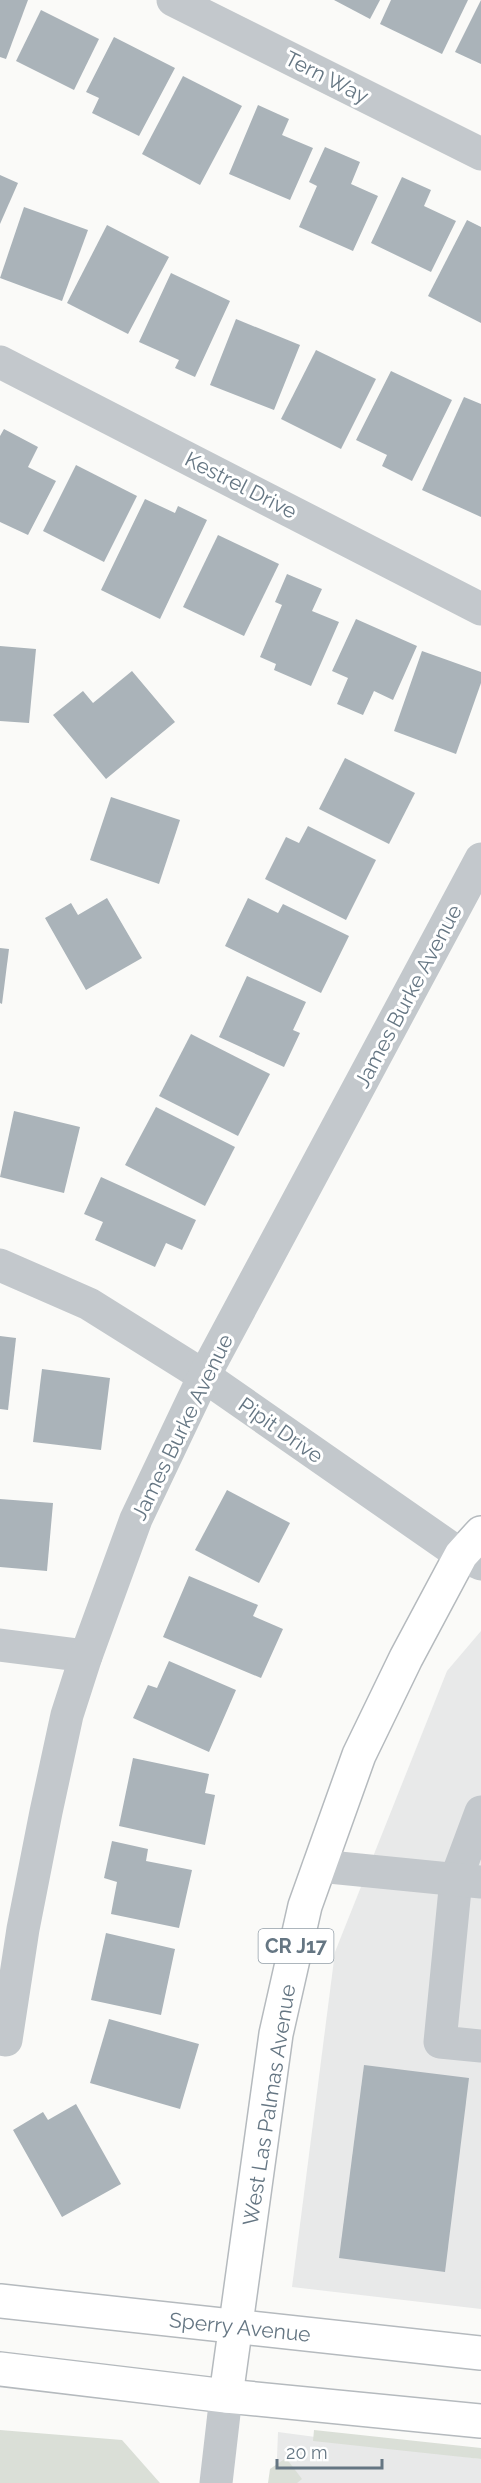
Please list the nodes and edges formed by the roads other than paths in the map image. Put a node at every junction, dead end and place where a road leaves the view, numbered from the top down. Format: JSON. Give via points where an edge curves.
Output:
{"nodes":[{"id":1,"x":173,"y":0,"type":"edge"},
{"id":2,"x":481,"y":154,"type":"edge"},
{"id":3,"x":0,"y":362,"type":"edge"},
{"id":4,"x":481,"y":609,"type":"edge"},
{"id":5,"x":481,"y":859,"type":"edge"},
{"id":6,"x":0,"y":1265,"type":"edge"},
{"id":7,"x":204,"y":1376,"type":"junction"},
{"id":8,"x":474,"y":1551,"type":"edge"},
{"id":9,"x":0,"y":1645,"type":"edge"},
{"id":10,"x":86,"y":1656,"type":"junction"},
{"id":11,"x":481,"y":1812,"type":"edge"},
{"id":12,"x":319,"y":1866,"type":"junction"},
{"id":13,"x":469,"y":1880,"type":"edge"},
{"id":14,"x":3,"y":2039,"type":"edge"},
{"id":15,"x":481,"y":2046,"type":"edge"},
{"id":16,"x":0,"y":2301,"type":"edge"},
{"id":17,"x":236,"y":2327,"type":"junction"},
{"id":18,"x":481,"y":2353,"type":"edge"},
{"id":19,"x":0,"y":2369,"type":"edge"},
{"id":20,"x":226,"y":2396,"type":"junction"},
{"id":21,"x":481,"y":2421,"type":"edge"},
{"id":22,"x":216,"y":2483,"type":"edge"}],
"edges":[{"from":1,"to":2,"type":"street","name":"Tern Way"},
{"from":3,"to":4,"type":"street","name":"Kestrel Drive"},
{"from":5,"to":7,"type":"street","name":"James Burke Avenue"},
{"from":6,"to":7,"type":"street","name":"Pipit Drive","via":[[89,1304]]},
{"from":7,"to":8,"type":"street","name":"Pipit Drive"},
{"from":7,"to":10,"type":"street","name":"James Burke Avenue","via":[[136,1519]]},
{"from":8,"to":12,"type":"main road","name":"West Las Palmas Avenue","number":"CR J17","via":[[406,1658],[359,1755]]},
{"from":9,"to":10,"type":"street"},
{"from":10,"to":14,"type":"street","name":"James Burke Avenue","via":[[67,1715]]},
{"from":11,"to":13,"type":"street"},
{"from":12,"to":13,"type":"street"},
{"from":12,"to":17,"type":"main road","name":"West Las Palmas Avenue","number":"CR J17","via":[[304,1906],[276,2034]]},
{"from":13,"to":15,"type":"street","via":[[440,2042]]},
{"from":16,"to":17,"type":"main road","name":"Sperry Avenue"},
{"from":17,"to":18,"type":"main road","name":"Sperry Avenue"},
{"from":17,"to":20,"type":"main road","name":"West Las Palmas Avenue","number":"CR J17"},
{"from":19,"to":20,"type":"main road"},
{"from":20,"to":21,"type":"main road"},
{"from":20,"to":22,"type":"street"}]}
